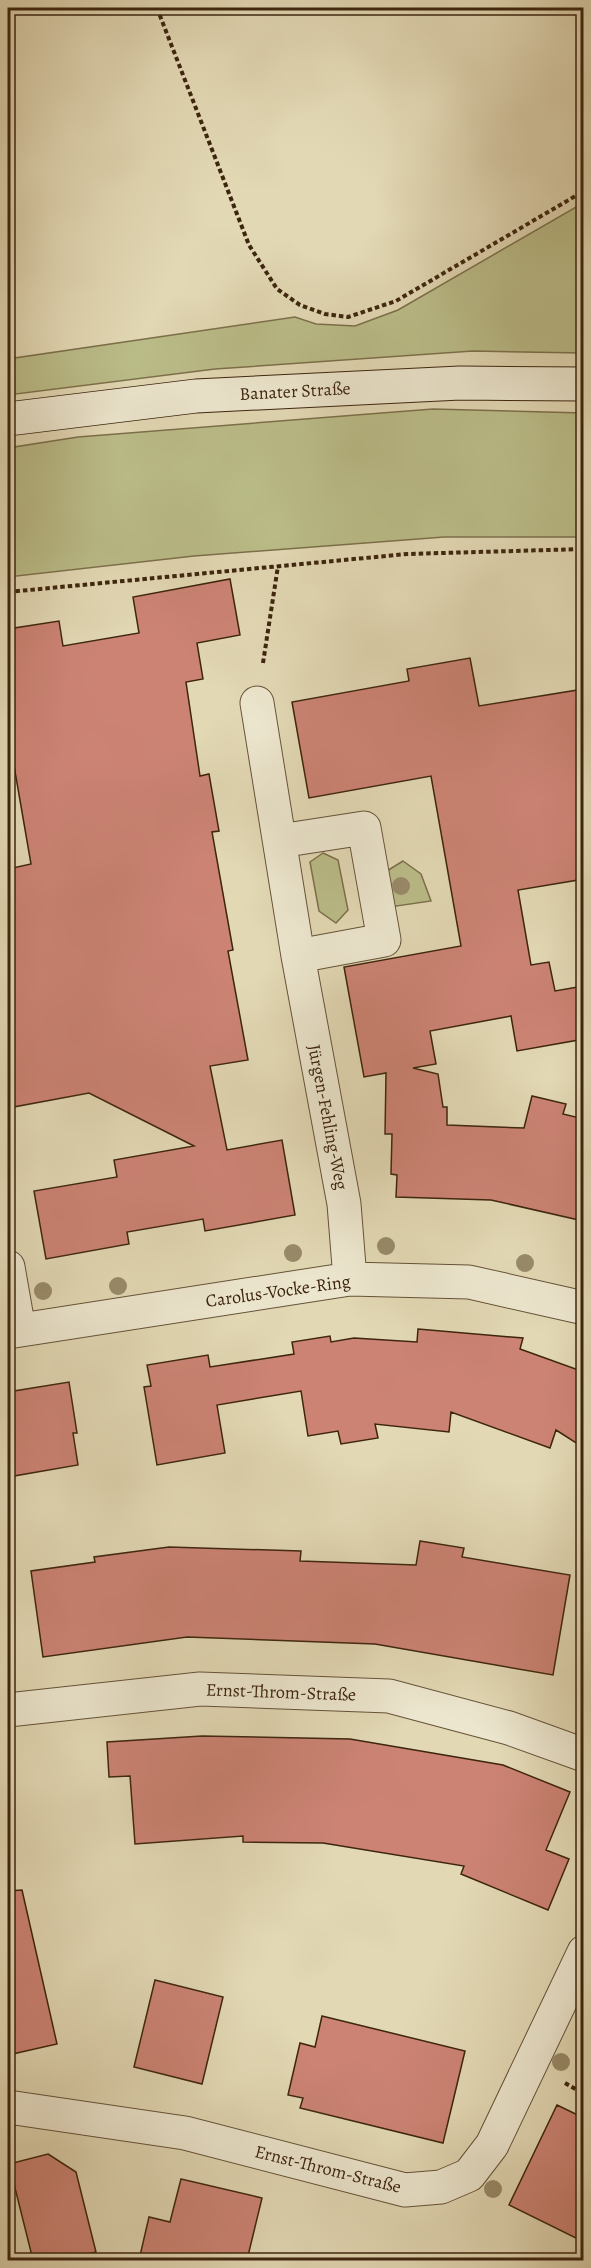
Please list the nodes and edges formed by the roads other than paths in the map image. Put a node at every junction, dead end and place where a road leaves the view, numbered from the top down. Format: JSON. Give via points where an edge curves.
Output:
{"nodes":[{"id":1,"x":584,"y":384,"type":"edge"},
{"id":2,"x":8,"y":419,"type":"edge"},
{"id":3,"x":257,"y":703,"type":"road end"},
{"id":4,"x":280,"y":841,"type":"junction"},
{"id":5,"x":298,"y":956,"type":"junction"},
{"id":6,"x":8,"y":1267,"type":"edge"},
{"id":7,"x":350,"y":1279,"type":"junction"},
{"id":8,"x":584,"y":1308,"type":"edge"},
{"id":9,"x":13,"y":1331,"type":"edge"},
{"id":10,"x":8,"y":1710,"type":"edge"},
{"id":11,"x":584,"y":1755,"type":"edge"},
{"id":12,"x":584,"y":1952,"type":"edge"},
{"id":13,"x":8,"y":2107,"type":"edge"}],
"edges":[{"from":1,"to":2,"type":"street","name":"Banater Straße","via":[[460,383],[196,396]]},
{"from":3,"to":4,"type":"street","name":"Jürgen-Fehling-Weg"},
{"from":4,"to":5,"type":"street","name":"Jürgen-Fehling-Weg"},
{"from":4,"to":5,"type":"street","via":[[364,828],[384,940]]},
{"from":5,"to":7,"type":"street","name":"Jürgen-Fehling-Weg","via":[[344,1204]]},
{"from":6,"to":9,"type":"street"},
{"from":7,"to":8,"type":"street","name":"Carolus-Vocke-Ring","via":[[469,1282]]},
{"from":7,"to":9,"type":"street","name":"Carolus-Vocke-Ring"},
{"from":10,"to":11,"type":"street","name":"Ernst-Throm-Straße","via":[[200,1689],[389,1696],[509,1728]]},
{"from":12,"to":13,"type":"street","name":"Ernst-Throm-Straße","via":[[492,2145],[470,2175],[441,2187],[405,2190],[185,2133]]}]}
